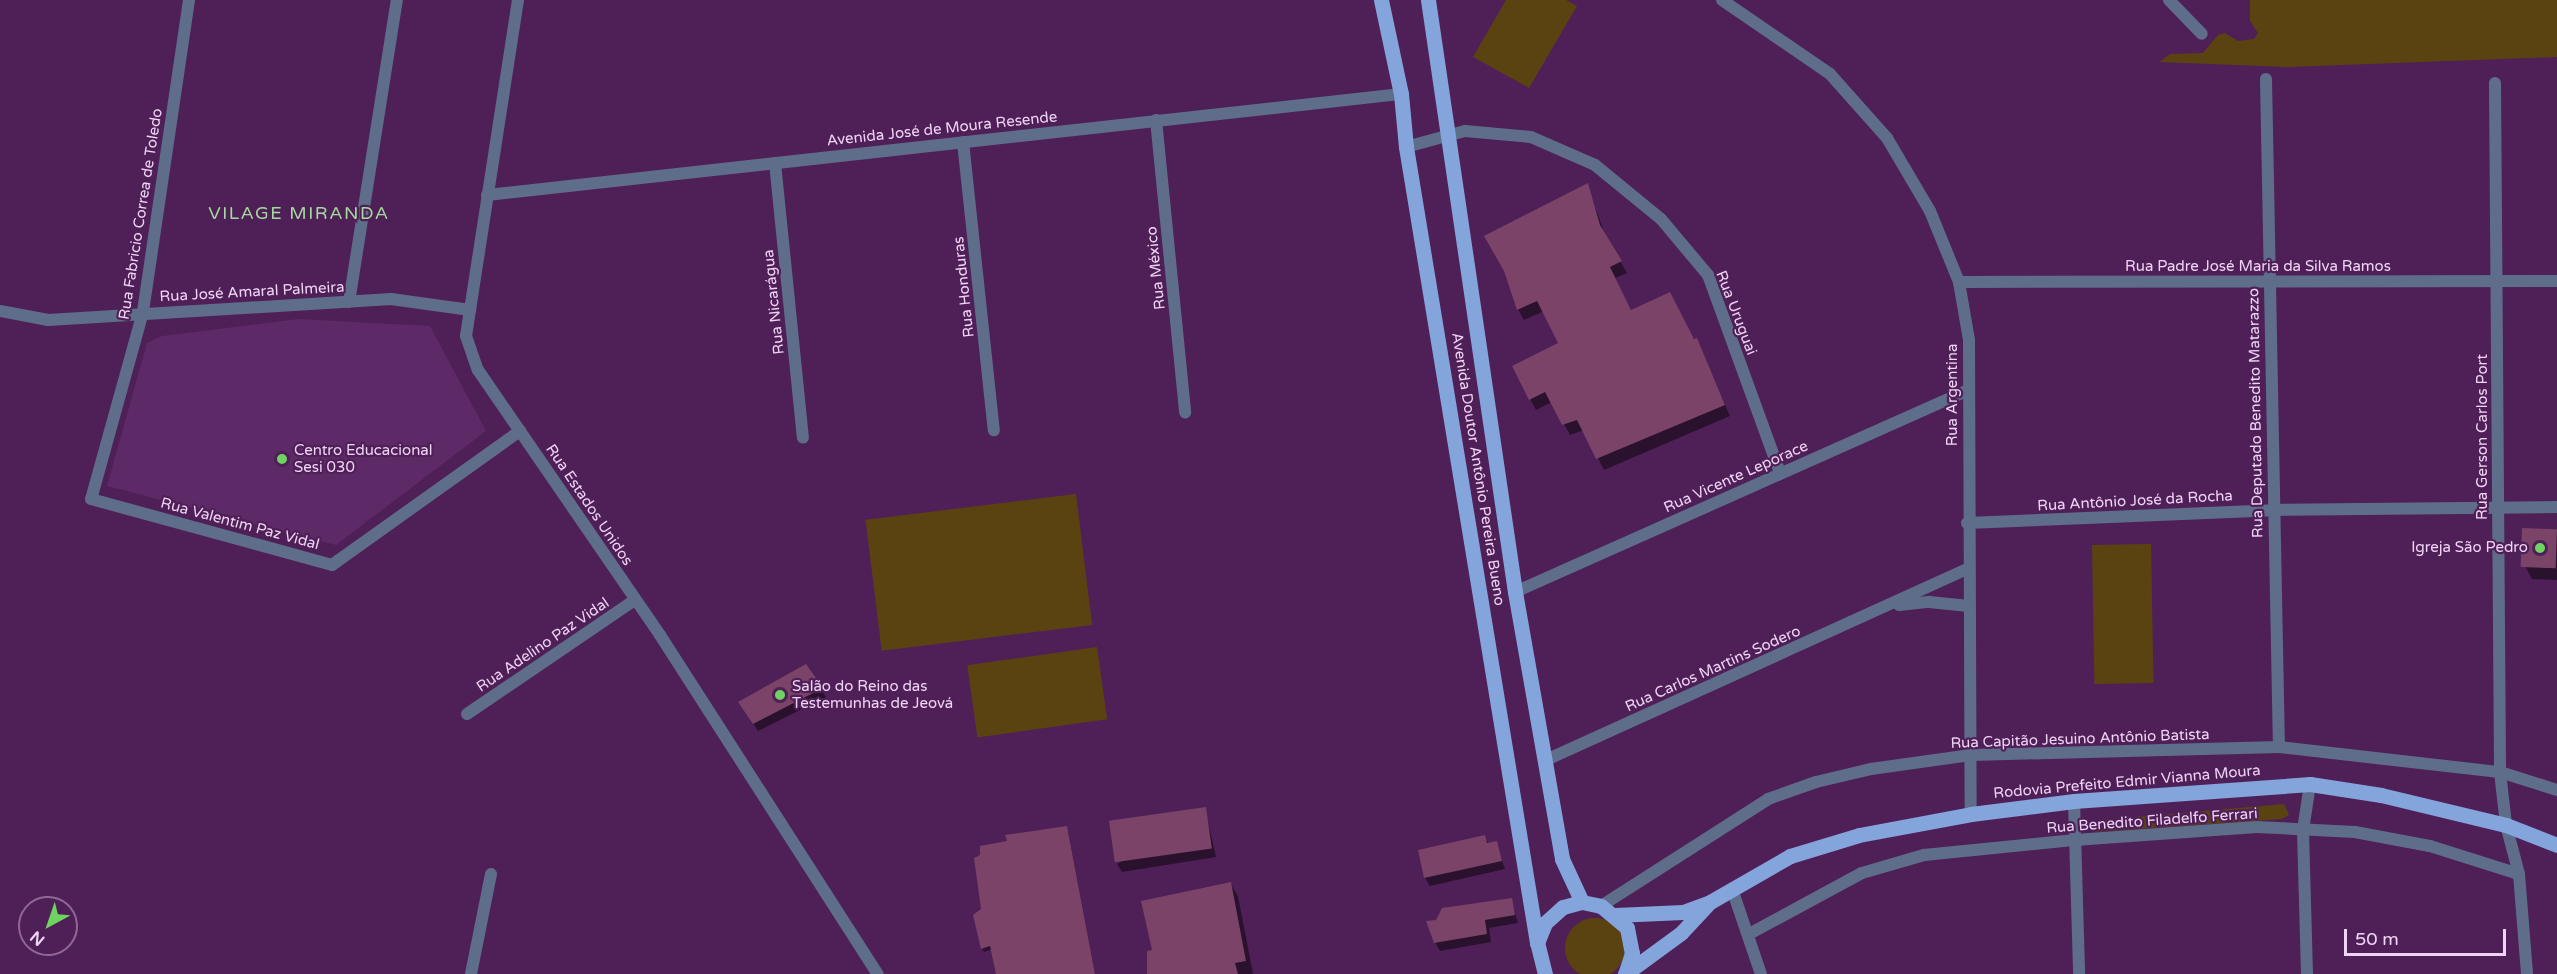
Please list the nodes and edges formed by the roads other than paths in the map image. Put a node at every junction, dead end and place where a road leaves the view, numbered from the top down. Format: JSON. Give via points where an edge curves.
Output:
{"nodes":[{"id":1,"x":189,"y":0,"type":"edge"},
{"id":2,"x":397,"y":0,"type":"edge"},
{"id":3,"x":520,"y":0,"type":"edge"},
{"id":4,"x":1381,"y":0,"type":"edge"},
{"id":5,"x":1428,"y":0,"type":"edge"},
{"id":6,"x":1722,"y":0,"type":"edge"},
{"id":7,"x":2169,"y":0,"type":"edge"},
{"id":8,"x":2202,"y":34,"type":"dead end"},
{"id":9,"x":2266,"y":79,"type":"dead end"},
{"id":10,"x":2495,"y":84,"type":"dead end"},
{"id":11,"x":1401,"y":94,"type":"junction"},
{"id":12,"x":1156,"y":120,"type":"junction"},
{"id":13,"x":1445,"y":134,"type":"junction"},
{"id":14,"x":963,"y":142,"type":"junction"},
{"id":15,"x":1406,"y":147,"type":"junction"},
{"id":16,"x":775,"y":163,"type":"junction"},
{"id":17,"x":487,"y":195,"type":"junction"},
{"id":18,"x":2496,"y":281,"type":"junction"},
{"id":19,"x":2557,"y":281,"type":"edge"},
{"id":20,"x":1959,"y":282,"type":"junction"},
{"id":21,"x":2269,"y":282,"type":"junction"},
{"id":22,"x":349,"y":302,"type":"junction"},
{"id":23,"x":470,"y":310,"type":"junction"},
{"id":24,"x":0,"y":311,"type":"edge"},
{"id":25,"x":143,"y":312,"type":"junction"},
{"id":26,"x":1969,"y":390,"type":"junction"},
{"id":27,"x":1185,"y":413,"type":"dead end"},
{"id":28,"x":994,"y":430,"type":"dead end"},
{"id":29,"x":520,"y":431,"type":"junction"},
{"id":30,"x":803,"y":438,"type":"dead end"},
{"id":31,"x":1780,"y":473,"type":"junction"},
{"id":32,"x":91,"y":499,"type":"joint"},
{"id":33,"x":2498,"y":507,"type":"junction"},
{"id":34,"x":2557,"y":507,"type":"edge"},
{"id":35,"x":2272,"y":510,"type":"junction"},
{"id":36,"x":1967,"y":523,"type":"junction"},
{"id":37,"x":1967,"y":569,"type":"junction"},
{"id":38,"x":1515,"y":592,"type":"junction"},
{"id":39,"x":635,"y":600,"type":"junction"},
{"id":40,"x":1892,"y":606,"type":"junction"},
{"id":41,"x":1969,"y":606,"type":"junction"},
{"id":42,"x":467,"y":714,"type":"dead end"},
{"id":43,"x":2279,"y":747,"type":"junction"},
{"id":44,"x":1971,"y":755,"type":"junction"},
{"id":45,"x":1546,"y":760,"type":"junction"},
{"id":46,"x":2500,"y":772,"type":"junction"},
{"id":47,"x":2310,"y":784,"type":"junction"},
{"id":48,"x":2557,"y":789,"type":"edge"},
{"id":49,"x":2074,"y":801,"type":"junction"},
{"id":50,"x":1971,"y":814,"type":"junction"},
{"id":51,"x":2506,"y":825,"type":"junction"},
{"id":52,"x":2303,"y":830,"type":"junction"},
{"id":53,"x":2075,"y":840,"type":"junction"},
{"id":54,"x":2557,"y":845,"type":"edge"},
{"id":55,"x":491,"y":874,"type":"dead end"},
{"id":56,"x":2519,"y":874,"type":"junction"},
{"id":57,"x":1732,"y":889,"type":"junction"},
{"id":58,"x":1582,"y":902,"type":"junction"},
{"id":59,"x":1710,"y":902,"type":"junction"},
{"id":60,"x":1601,"y":906,"type":"junction"},
{"id":61,"x":1615,"y":915,"type":"junction"},
{"id":62,"x":1749,"y":934,"type":"junction"},
{"id":63,"x":1537,"y":944,"type":"junction"},
{"id":64,"x":471,"y":974,"type":"edge"},
{"id":65,"x":878,"y":974,"type":"edge"},
{"id":66,"x":1545,"y":974,"type":"edge"},
{"id":67,"x":1625,"y":974,"type":"edge"},
{"id":68,"x":1761,"y":974,"type":"edge"},
{"id":69,"x":2079,"y":974,"type":"edge"},
{"id":70,"x":2307,"y":974,"type":"edge"},
{"id":71,"x":2527,"y":974,"type":"edge"}],
"edges":[{"from":1,"to":25,"type":"street","name":"Rua Fabricio Correa de Toledo"},
{"from":2,"to":22,"type":"street"},
{"from":3,"to":17,"type":"street","name":"Rua Estados Unidos"},
{"from":4,"to":11,"type":"main road","name":"Avenida Doutor Antônio Pereira Bueno"},
{"from":5,"to":13,"type":"main road","name":"Avenida Doutor Antônio Pereira Bueno"},
{"from":6,"to":20,"type":"street","name":"Rua Argentina","via":[[1830,74],[1887,138],[1930,211]]},
{"from":7,"to":8,"type":"street"},
{"from":9,"to":21,"type":"street","name":"Rua Deputado Benedito Matarazzo"},
{"from":10,"to":18,"type":"street","name":"Rua Gerson Carlos Port"},
{"from":11,"to":12,"type":"street","name":"Avenida José de Moura Resende"},
{"from":11,"to":15,"type":"main road","name":"Avenida Doutor Antônio Pereira Bueno"},
{"from":12,"to":14,"type":"street","name":"Avenida José de Moura Resende"},
{"from":12,"to":27,"type":"street","name":"Rua México"},
{"from":13,"to":15,"type":"street","name":"Rua Uruguai"},
{"from":13,"to":31,"type":"street","name":"Rua Uruguai","via":[[1484,130],[1532,136],[1557,145],[1604,172],[1661,219],[1708,275]]},
{"from":13,"to":38,"type":"main road","name":"Avenida Doutor Antônio Pereira Bueno"},
{"from":14,"to":16,"type":"street","name":"Avenida José de Moura Resende"},
{"from":14,"to":28,"type":"street","name":"Rua Honduras"},
{"from":15,"to":63,"type":"main road","name":"Avenida Doutor Antônio Pereira Bueno"},
{"from":16,"to":17,"type":"street","name":"Avenida José de Moura Resende"},
{"from":16,"to":30,"type":"street","name":"Rua Nicarágua"},
{"from":17,"to":23,"type":"street","name":"Rua Estados Unidos"},
{"from":18,"to":19,"type":"street","name":"Rua Padre José Maria da Silva Ramos"},
{"from":18,"to":21,"type":"street","name":"Rua Padre José Maria da Silva Ramos"},
{"from":18,"to":33,"type":"street","name":"Rua Gerson Carlos Port"},
{"from":20,"to":21,"type":"street","name":"Rua Padre José Maria da Silva Ramos"},
{"from":20,"to":26,"type":"street","name":"Rua Argentina","via":[[1969,340]]},
{"from":21,"to":35,"type":"street","name":"Rua Deputado Benedito Matarazzo"},
{"from":22,"to":23,"type":"street","name":"Rua José Amaral Palmeira","via":[[391,299]]},
{"from":22,"to":25,"type":"street","name":"Rua José Amaral Palmeira"},
{"from":23,"to":29,"type":"street","name":"Rua Estados Unidos","via":[[466,336],[478,370]]},
{"from":24,"to":25,"type":"street","name":"Rua José Amaral Palmeira","via":[[48,320]]},
{"from":25,"to":32,"type":"street","name":"Rua Fabricio Correa de Toledo"},
{"from":26,"to":31,"type":"street","name":"Rua Vicente Leporace"},
{"from":26,"to":36,"type":"street","name":"Rua Argentina"},
{"from":29,"to":32,"type":"street","name":"Rua Valentim Paz Vidal","via":[[332,565]]},
{"from":29,"to":39,"type":"street","name":"Rua Estados Unidos"},
{"from":31,"to":38,"type":"street","name":"Rua Vicente Leporace"},
{"from":33,"to":34,"type":"street","name":"Rua Antônio José da Rocha"},
{"from":33,"to":35,"type":"street","name":"Rua Antônio José da Rocha"},
{"from":33,"to":46,"type":"street","name":"Rua Gerson Carlos Port"},
{"from":35,"to":36,"type":"street","name":"Rua Antônio José da Rocha"},
{"from":35,"to":43,"type":"street","name":"Rua Deputado Benedito Matarazzo"},
{"from":36,"to":37,"type":"street","name":"Rua Argentina"},
{"from":37,"to":40,"type":"street","name":"Rua Carlos Martins Sodero"},
{"from":37,"to":41,"type":"street","name":"Rua Argentina"},
{"from":38,"to":45,"type":"main road","name":"Avenida Doutor Antônio Pereira Bueno"},
{"from":39,"to":42,"type":"street","name":"Rua Adelino Paz Vidal"},
{"from":39,"to":65,"type":"street","name":"Rua Estados Unidos"},
{"from":40,"to":41,"type":"street","name":"Rua Carlos Martins Sodero","via":[[1929,602]]},
{"from":40,"to":45,"type":"street","name":"Rua Carlos Martins Sodero"},
{"from":41,"to":44,"type":"street","name":"Rua Argentina"},
{"from":43,"to":44,"type":"street","name":"Rua Capitão Jesuino Antônio Batista"},
{"from":43,"to":46,"type":"street","name":"Rua Capitão Jesuino Antônio Batista"},
{"from":44,"to":50,"type":"street","name":"Rua Argentina"},
{"from":44,"to":60,"type":"street","name":"Rua Capitão Jesuino Antônio Batista","via":[[1871,769],[1768,799]]},
{"from":45,"to":58,"type":"main road","name":"Avenida Doutor Antônio Pereira Bueno","via":[[1562,859]]},
{"from":46,"to":48,"type":"street","name":"Rua Capitão Jesuino Antônio Batista"},
{"from":46,"to":51,"type":"street","name":"Rua Gerson Carlos Port"},
{"from":47,"to":49,"type":"main road","name":"Rodovia Prefeito Edmir Vianna Moura"},
{"from":47,"to":51,"type":"main road","name":"Rodovia Prefeito Edmir Vianna Moura","via":[[2380,795]]},
{"from":47,"to":52,"type":"street"},
{"from":49,"to":50,"type":"main road","name":"Rodovia Prefeito Edmir Vianna Moura"},
{"from":49,"to":53,"type":"street"},
{"from":50,"to":57,"type":"main road","name":"Rodovia Prefeito Edmir Vianna Moura","via":[[1859,834],[1800,853]]},
{"from":51,"to":54,"type":"main road","name":"Rodovia Prefeito Edmir Vianna Moura"},
{"from":51,"to":56,"type":"street"},
{"from":52,"to":53,"type":"street","name":"Rua Benedito Filadelfo Ferrari","via":[[2257,827]]},
{"from":52,"to":56,"type":"street","name":"Rua Benedito Filadelfo Ferrari","via":[[2355,832],[2430,846]]},
{"from":52,"to":70,"type":"street"},
{"from":53,"to":62,"type":"street","name":"Rua Benedito Filadelfo Ferrari","via":[[1914,858],[1862,873]]},
{"from":53,"to":69,"type":"street"},
{"from":55,"to":64,"type":"street"},
{"from":56,"to":71,"type":"street"},
{"from":57,"to":59,"type":"main road","name":"Rodovia Prefeito Edmir Vianna Moura"},
{"from":57,"to":62,"type":"street"},
{"from":58,"to":60,"type":"main road"},
{"from":58,"to":63,"type":"main road","via":[[1563,907],[1545,923]]},
{"from":59,"to":61,"type":"main road","name":"Rodovia Prefeito Edmir Vianna Moura","via":[[1683,912]]},
{"from":59,"to":67,"type":"main road","name":"Rodovia Prefeito Edmir Vianna Moura","via":[[1681,933]]},
{"from":60,"to":61,"type":"main road"},
{"from":61,"to":67,"type":"main road","via":[[1627,928],[1632,952]]},
{"from":62,"to":68,"type":"street"},
{"from":63,"to":66,"type":"main road","name":"Avenida Doutor Antônio Pereira Bueno"}]}
